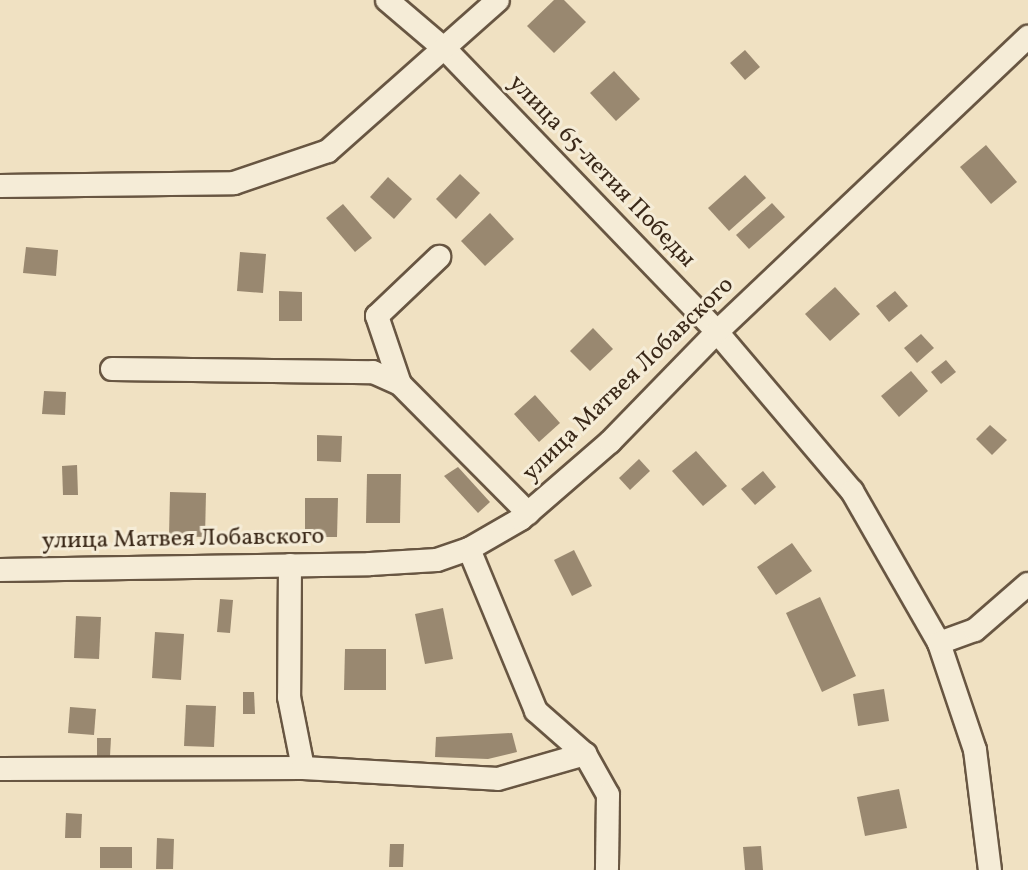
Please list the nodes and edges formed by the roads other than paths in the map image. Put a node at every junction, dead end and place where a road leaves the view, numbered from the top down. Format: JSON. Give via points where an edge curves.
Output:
{"nodes":[{"id":1,"x":387,"y":0,"type":"edge"},
{"id":2,"x":498,"y":0,"type":"edge"},
{"id":3,"x":1028,"y":37,"type":"edge"},
{"id":4,"x":447,"y":51,"type":"junction"},
{"id":5,"x":0,"y":186,"type":"edge"},
{"id":6,"x":439,"y":257,"type":"dead end"},
{"id":7,"x":717,"y":332,"type":"junction"},
{"id":8,"x":112,"y":369,"type":"dead end"},
{"id":9,"x":400,"y":384,"type":"junction"},
{"id":10,"x":528,"y":513,"type":"junction"},
{"id":11,"x":469,"y":549,"type":"junction"},
{"id":12,"x":290,"y":565,"type":"junction"},
{"id":13,"x":0,"y":570,"type":"edge"},
{"id":14,"x":1028,"y":584,"type":"edge"},
{"id":15,"x":939,"y":643,"type":"junction"},
{"id":16,"x":585,"y":754,"type":"junction"},
{"id":17,"x":303,"y":768,"type":"junction"},
{"id":18,"x":0,"y":769,"type":"edge"},
{"id":19,"x":607,"y":870,"type":"edge"},
{"id":20,"x":990,"y":870,"type":"edge"}],
"edges":[{"from":1,"to":4,"type":"street","name":"улица 65-летия Победы"},
{"from":2,"to":4,"type":"street"},
{"from":3,"to":7,"type":"street","name":"улица Матвея Лобавского"},
{"from":4,"to":5,"type":"street","via":[[328,151],[234,183]]},
{"from":4,"to":7,"type":"street","name":"улица 65-летия Победы"},
{"from":6,"to":9,"type":"street","via":[[377,316]]},
{"from":7,"to":10,"type":"street","name":"улица Матвея Лобавского","via":[[610,442]]},
{"from":7,"to":15,"type":"street","name":"улица 65-летия Победы","via":[[852,491]]},
{"from":8,"to":9,"type":"street","via":[[372,372]]},
{"from":9,"to":10,"type":"street"},
{"from":10,"to":11,"type":"street","name":"улица Матвея Лобавского"},
{"from":11,"to":12,"type":"street","name":"улица Матвея Лобавского","via":[[436,560]]},
{"from":11,"to":16,"type":"street","via":[[536,711]]},
{"from":12,"to":13,"type":"street","name":"улица Матвея Лобавского"},
{"from":12,"to":17,"type":"street","via":[[290,697]]},
{"from":14,"to":15,"type":"street","via":[[975,630]]},
{"from":15,"to":20,"type":"street","name":"улица 65-летия Победы","via":[[975,750]]},
{"from":16,"to":17,"type":"street","via":[[498,778]]},
{"from":16,"to":19,"type":"street","via":[[608,795]]},
{"from":17,"to":18,"type":"street"}]}
